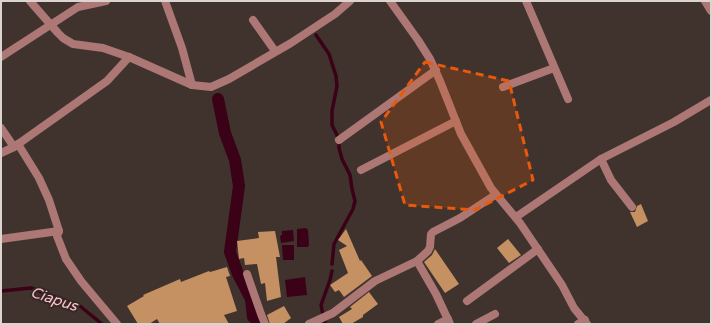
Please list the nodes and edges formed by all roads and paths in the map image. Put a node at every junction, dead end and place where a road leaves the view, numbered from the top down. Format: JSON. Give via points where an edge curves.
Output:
{"nodes":[{"id":1,"x":30,"y":1,"type":"edge"},
{"id":2,"x":106,"y":1,"type":"edge"},
{"id":3,"x":165,"y":1,"type":"edge"},
{"id":4,"x":350,"y":1,"type":"edge"},
{"id":5,"x":390,"y":1,"type":"edge"},
{"id":6,"x":526,"y":1,"type":"edge"},
{"id":7,"x":705,"y":1,"type":"edge"},
{"id":8,"x":711,"y":11,"type":"edge"},
{"id":9,"x":253,"y":20,"type":"dead end"},
{"id":10,"x":51,"y":24,"type":"junction"},
{"id":11,"x":275,"y":51,"type":"junction"},
{"id":12,"x":129,"y":56,"type":"junction"},
{"id":13,"x":1,"y":57,"type":"edge"},
{"id":14,"x":554,"y":68,"type":"junction"},
{"id":15,"x":436,"y":70,"type":"junction"},
{"id":16,"x":192,"y":85,"type":"junction"},
{"id":17,"x":503,"y":87,"type":"dead end"},
{"id":18,"x":568,"y":99,"type":"dead end"},
{"id":19,"x":711,"y":100,"type":"edge"},
{"id":20,"x":456,"y":121,"type":"junction"},
{"id":21,"x":1,"y":128,"type":"edge"},
{"id":22,"x":339,"y":140,"type":"dead end"},
{"id":23,"x":16,"y":146,"type":"junction"},
{"id":24,"x":1,"y":153,"type":"edge"},
{"id":25,"x":601,"y":159,"type":"junction"},
{"id":26,"x":361,"y":170,"type":"dead end"},
{"id":27,"x":495,"y":195,"type":"junction"},
{"id":28,"x":632,"y":207,"type":"dead end"},
{"id":29,"x":516,"y":217,"type":"junction"},
{"id":30,"x":59,"y":231,"type":"junction"},
{"id":31,"x":1,"y":239,"type":"edge"},
{"id":32,"x":538,"y":249,"type":"junction"},
{"id":33,"x":417,"y":261,"type":"junction"},
{"id":34,"x":247,"y":274,"type":"dead end"},
{"id":35,"x":467,"y":301,"type":"dead end"},
{"id":36,"x":496,"y":314,"type":"dead end"},
{"id":37,"x":449,"y":321,"type":"edge"},
{"id":38,"x":583,"y":323,"type":"edge"},
{"id":39,"x":117,"y":324,"type":"edge"},
{"id":40,"x":265,"y":324,"type":"edge"},
{"id":41,"x":309,"y":324,"type":"edge"},
{"id":42,"x":438,"y":324,"type":"edge"},
{"id":43,"x":476,"y":324,"type":"edge"}],
"edges":[{"from":1,"to":10,"type":"street"},
{"from":2,"to":10,"type":"street","via":[[78,7]]},
{"from":3,"to":16,"type":"street"},
{"from":4,"to":11,"type":"street","via":[[335,14]]},
{"from":5,"to":15,"type":"street"},
{"from":6,"to":14,"type":"street"},
{"from":7,"to":8,"type":"street"},
{"from":9,"to":11,"type":"street"},
{"from":10,"to":12,"type":"street","via":[[73,44],[103,48]]},
{"from":10,"to":13,"type":"street"},
{"from":11,"to":16,"type":"street","via":[[211,87]]},
{"from":12,"to":16,"type":"street"},
{"from":12,"to":23,"type":"street","via":[[107,81]]},
{"from":14,"to":17,"type":"street"},
{"from":14,"to":18,"type":"street"},
{"from":15,"to":20,"type":"street"},
{"from":15,"to":22,"type":"street"},
{"from":19,"to":25,"type":"street"},
{"from":20,"to":26,"type":"street"},
{"from":20,"to":27,"type":"street","via":[[468,149]]},
{"from":21,"to":23,"type":"street"},
{"from":23,"to":24,"type":"street"},
{"from":23,"to":30,"type":"street","via":[[44,189]]},
{"from":25,"to":28,"type":"street","via":[[611,180]]},
{"from":25,"to":29,"type":"street"},
{"from":27,"to":29,"type":"street"},
{"from":27,"to":33,"type":"street","via":[[433,232],[428,251]]},
{"from":29,"to":32,"type":"street"},
{"from":30,"to":31,"type":"street"},
{"from":30,"to":39,"type":"street","via":[[57,236],[61,248],[73,270]]},
{"from":32,"to":35,"type":"street"},
{"from":32,"to":38,"type":"street"},
{"from":33,"to":37,"type":"street"},
{"from":33,"to":41,"type":"street","via":[[375,282],[333,313]]},
{"from":34,"to":40,"type":"street"},
{"from":36,"to":43,"type":"street"},
{"from":37,"to":42,"type":"street"}]}
